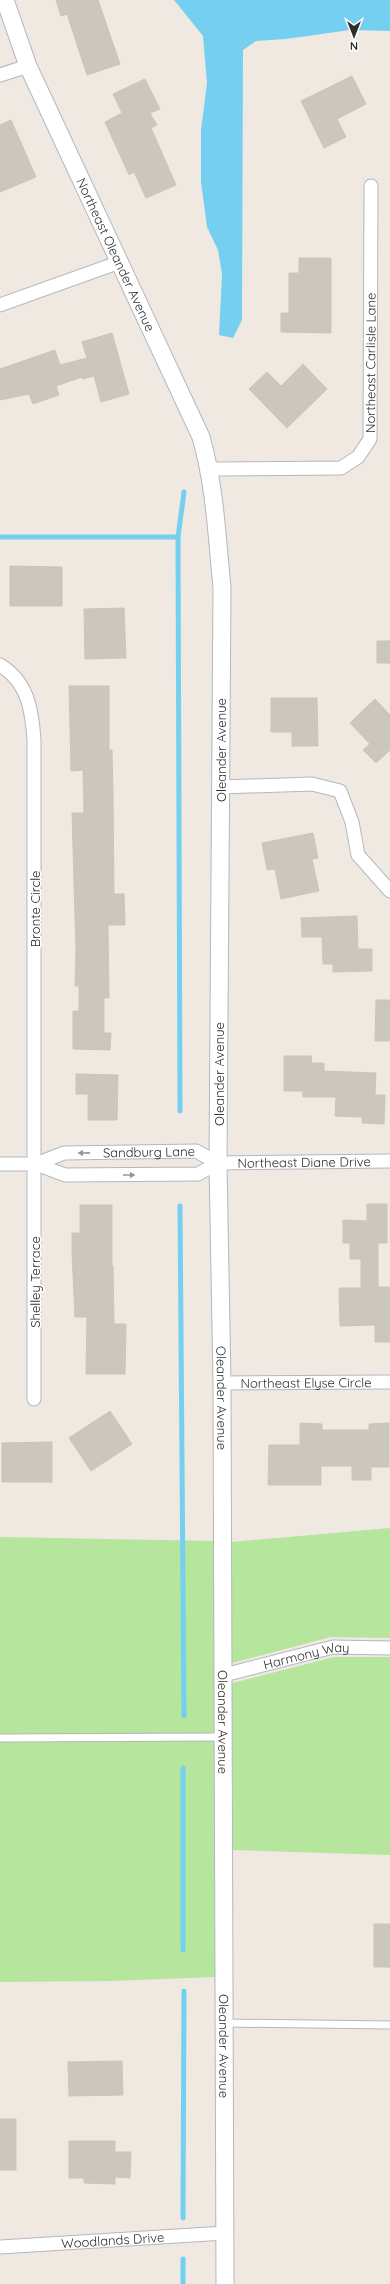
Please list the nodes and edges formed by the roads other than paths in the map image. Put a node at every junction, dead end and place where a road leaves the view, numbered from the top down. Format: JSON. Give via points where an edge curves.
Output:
{"nodes":[{"id":1,"x":5,"y":0,"type":"edge"},
{"id":2,"x":28,"y":66,"type":"junction"},
{"id":3,"x":0,"y":75,"type":"edge"},
{"id":4,"x":371,"y":186,"type":"dead end"},
{"id":5,"x":120,"y":262,"type":"junction"},
{"id":6,"x":0,"y":305,"type":"edge"},
{"id":7,"x":210,"y":469,"type":"junction"},
{"id":8,"x":215,"y":512,"type":"joint"},
{"id":9,"x":0,"y":665,"type":"edge"},
{"id":10,"x":221,"y":787,"type":"junction"},
{"id":11,"x":390,"y":891,"type":"edge"},
{"id":12,"x":390,"y":1161,"type":"edge"},
{"id":13,"x":218,"y":1163,"type":"junction"},
{"id":14,"x":0,"y":1164,"type":"edge"},
{"id":15,"x":36,"y":1164,"type":"junction"},
{"id":16,"x":390,"y":1382,"type":"edge"},
{"id":17,"x":222,"y":1383,"type":"junction"},
{"id":18,"x":34,"y":1399,"type":"dead end"},
{"id":19,"x":390,"y":1648,"type":"edge"},
{"id":20,"x":224,"y":1675,"type":"junction"},
{"id":21,"x":224,"y":1737,"type":"junction"},
{"id":22,"x":0,"y":1738,"type":"edge"},
{"id":23,"x":225,"y":2023,"type":"junction"},
{"id":24,"x":390,"y":2025,"type":"edge"},
{"id":25,"x":226,"y":2233,"type":"junction"},
{"id":26,"x":0,"y":2248,"type":"edge"},
{"id":27,"x":225,"y":2284,"type":"edge"}],
"edges":[{"from":1,"to":2,"type":"street","name":"Northeast Oleander Avenue"},
{"from":2,"to":3,"type":"street"},
{"from":2,"to":5,"type":"street","name":"Northeast Oleander Avenue"},
{"from":4,"to":7,"type":"street","name":"Northeast Carlisle Lane","via":[[370,439],[358,457],[341,468]]},
{"from":5,"to":6,"type":"street"},
{"from":5,"to":7,"type":"street","name":"Northeast Oleander Avenue","via":[[201,437]]},
{"from":7,"to":8,"type":"street","name":"Northeast Oleander Avenue"},
{"from":8,"to":10,"type":"street","name":"Oleander Avenue","via":[[222,588]]},
{"from":9,"to":15,"type":"street","name":"Bronte Circle","via":[[18,680],[26,691],[33,720]]},
{"from":10,"to":11,"type":"street","via":[[312,784],[340,791],[352,822],[358,855]]},
{"from":10,"to":13,"type":"street","name":"Oleander Avenue"},
{"from":12,"to":13,"type":"street","name":"Northeast Diane Drive"},
{"from":15,"to":13,"type":"street","name":"Sandburg Lane","one_way":true,"via":[[65,1175],[80,1175],[198,1174]]},
{"from":13,"to":15,"type":"street","name":"Sandburg Lane","one_way":true,"via":[[196,1151],[64,1153]]},
{"from":13,"to":17,"type":"street","name":"Oleander Avenue"},
{"from":14,"to":15,"type":"street","name":"Sandburg Lane"},
{"from":15,"to":18,"type":"street","name":"Shelley Terrace"},
{"from":16,"to":17,"type":"street","name":"Northeast Elyse Circle"},
{"from":17,"to":20,"type":"street","name":"Oleander Avenue"},
{"from":19,"to":20,"type":"street","name":"Harmony Way","via":[[333,1647]]},
{"from":20,"to":21,"type":"street","name":"Oleander Avenue"},
{"from":21,"to":22,"type":"lane"},
{"from":21,"to":23,"type":"street","name":"Oleander Avenue"},
{"from":23,"to":24,"type":"lane"},
{"from":23,"to":25,"type":"street","name":"Oleander Avenue"},
{"from":25,"to":26,"type":"street","name":"Woodlands Drive"},
{"from":25,"to":27,"type":"street","name":"Oleander Avenue"}]}
